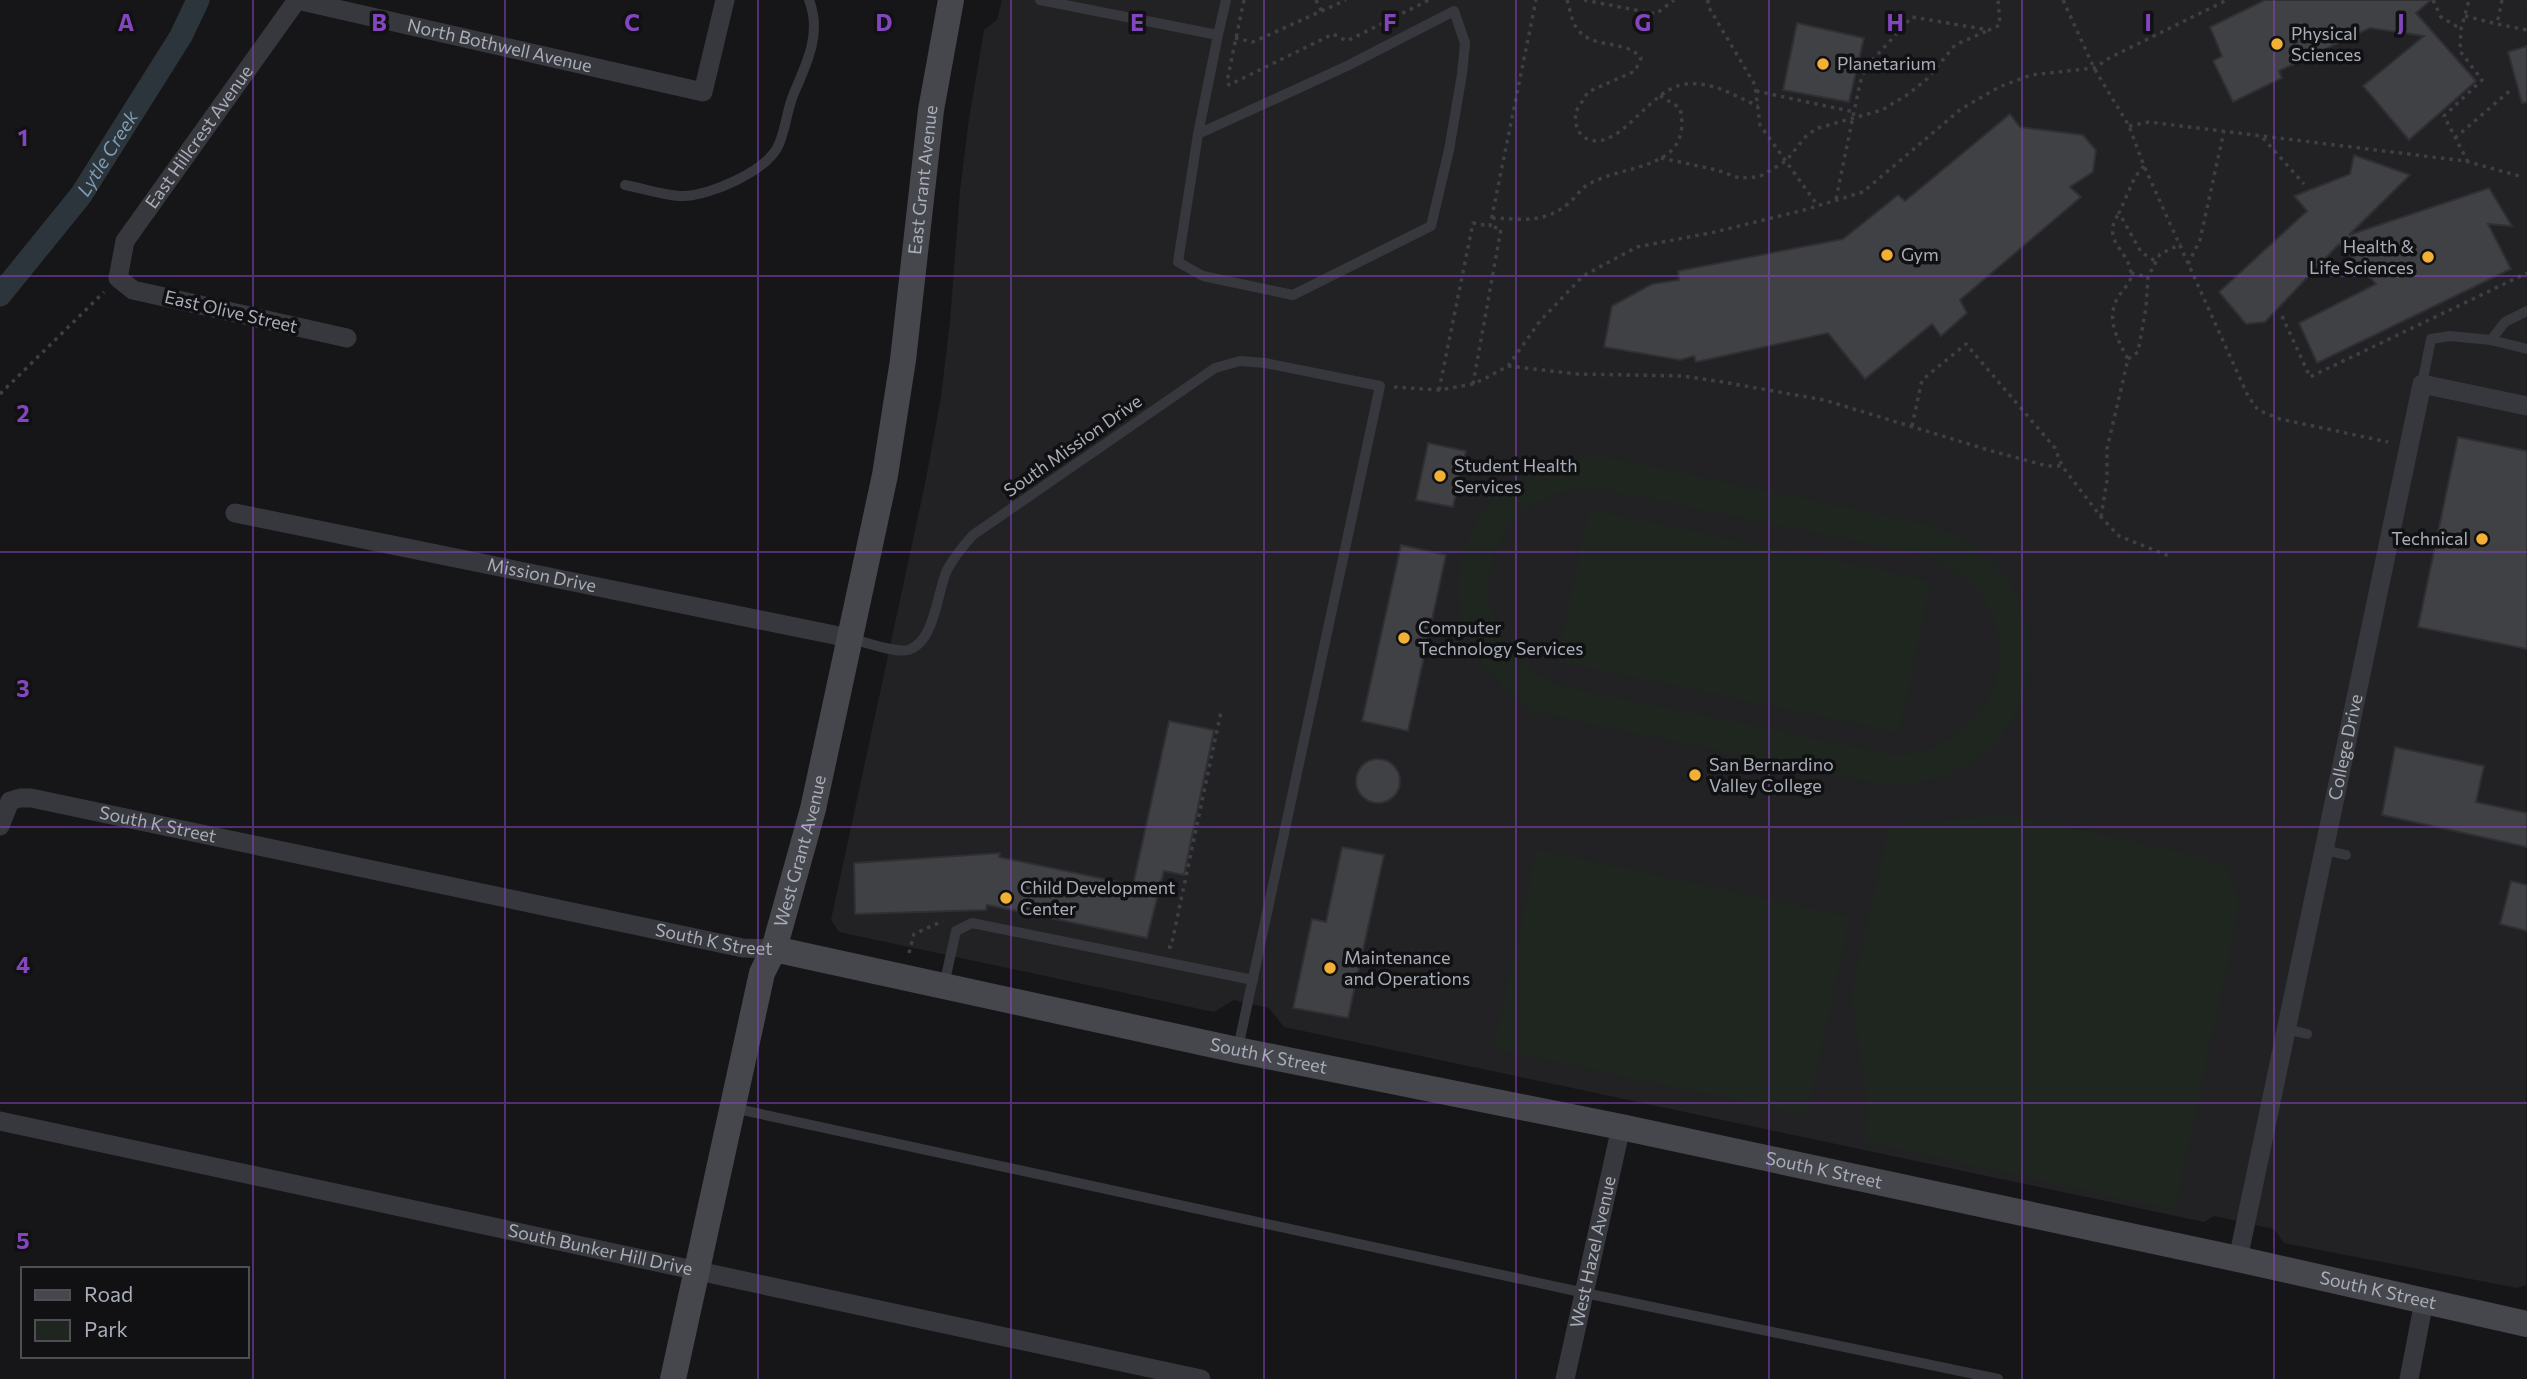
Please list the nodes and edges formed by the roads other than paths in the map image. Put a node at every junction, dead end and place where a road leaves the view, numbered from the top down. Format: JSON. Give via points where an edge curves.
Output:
{"nodes":[{"id":1,"x":297,"y":0,"type":"edge"},
{"id":2,"x":724,"y":0,"type":"edge"},
{"id":3,"x":809,"y":0,"type":"edge"},
{"id":4,"x":951,"y":0,"type":"edge"},
{"id":5,"x":1040,"y":0,"type":"edge"},
{"id":6,"x":1226,"y":0,"type":"edge"},
{"id":7,"x":1218,"y":35,"type":"junction"},
{"id":8,"x":1198,"y":134,"type":"junction"},
{"id":9,"x":625,"y":185,"type":"dead end"},
{"id":10,"x":118,"y":278,"type":"joint"},
{"id":11,"x":2527,"y":311,"type":"edge"},
{"id":12,"x":347,"y":338,"type":"dead end"},
{"id":13,"x":2491,"y":340,"type":"junction"},
{"id":14,"x":2527,"y":349,"type":"edge"},
{"id":15,"x":903,"y":360,"type":"joint"},
{"id":16,"x":2422,"y":384,"type":"junction"},
{"id":17,"x":2527,"y":406,"type":"edge"},
{"id":18,"x":235,"y":513,"type":"dead end"},
{"id":19,"x":849,"y":638,"type":"junction"},
{"id":20,"x":0,"y":826,"type":"edge"},
{"id":21,"x":2325,"y":850,"type":"junction"},
{"id":22,"x":2346,"y":855,"type":"dead end"},
{"id":23,"x":774,"y":948,"type":"junction"},
{"id":24,"x":1253,"y":980,"type":"junction"},
{"id":25,"x":944,"y":986,"type":"junction"},
{"id":26,"x":2287,"y":1029,"type":"junction"},
{"id":27,"x":2307,"y":1034,"type":"dead end"},
{"id":28,"x":1237,"y":1049,"type":"junction"},
{"id":29,"x":732,"y":1108,"type":"junction"},
{"id":30,"x":0,"y":1121,"type":"edge"},
{"id":31,"x":1621,"y":1128,"type":"junction"},
{"id":32,"x":2238,"y":1259,"type":"junction"},
{"id":33,"x":696,"y":1271,"type":"junction"},
{"id":34,"x":1585,"y":1293,"type":"junction"},
{"id":35,"x":2424,"y":1301,"type":"junction"},
{"id":36,"x":2527,"y":1324,"type":"edge"},
{"id":37,"x":673,"y":1379,"type":"edge"},
{"id":38,"x":1201,"y":1379,"type":"edge"},
{"id":39,"x":1565,"y":1379,"type":"edge"},
{"id":40,"x":1998,"y":1379,"type":"edge"},
{"id":41,"x":2409,"y":1379,"type":"edge"}],
"edges":[{"from":1,"to":2,"type":"street","name":"North Bothwell Avenue","via":[[704,92]]},
{"from":1,"to":10,"type":"street","name":"East Hillcrest Avenue","via":[[125,241]]},
{"from":3,"to":9,"type":"lane","via":[[815,32],[810,57],[770,161],[701,194],[682,196]]},
{"from":4,"to":15,"type":"street","name":"East Grant Avenue","via":[[931,110]]},
{"from":5,"to":7,"type":"lane"},
{"from":6,"to":7,"type":"lane"},
{"from":7,"to":8,"type":"lane"},
{"from":8,"to":8,"type":"lane","via":[[1178,262],[1203,276],[1293,295],[1431,226],[1462,74],[1465,43],[1454,11]]},
{"from":10,"to":12,"type":"street","name":"East Olive Street","via":[[132,290]]},
{"from":11,"to":13,"type":"lane","via":[[2505,322]]},
{"from":13,"to":14,"type":"lane"},
{"from":13,"to":16,"type":"lane","name":"College Drive","via":[[2431,339]]},
{"from":15,"to":19,"type":"street","name":"West Grant Avenue","via":[[885,475]]},
{"from":16,"to":17,"type":"street"},
{"from":16,"to":21,"type":"street","name":"College Drive"},
{"from":18,"to":19,"type":"street","name":"Mission Drive"},
{"from":19,"to":23,"type":"street","name":"West Grant Avenue","via":[[813,809]]},
{"from":19,"to":24,"type":"lane","name":"South Mission Drive","via":[[896,650],[920,643],[934,616],[948,569],[974,535],[1215,368],[1240,361],[1265,363],[1380,386]]},
{"from":20,"to":23,"type":"street","name":"South K Street","via":[[10,801],[31,798],[743,948]]},
{"from":21,"to":22,"type":"lane"},
{"from":21,"to":26,"type":"street","name":"College Drive"},
{"from":23,"to":25,"type":"street","name":"South K Street"},
{"from":23,"to":29,"type":"street","name":"West Grant Avenue","via":[[762,973]]},
{"from":24,"to":25,"type":"lane","via":[[972,923],[956,931]]},
{"from":24,"to":28,"type":"lane"},
{"from":25,"to":28,"type":"street","name":"South K Street"},
{"from":26,"to":27,"type":"lane"},
{"from":26,"to":32,"type":"street","name":"College Drive"},
{"from":28,"to":31,"type":"street","name":"South K Street"},
{"from":29,"to":33,"type":"street","name":"West Grant Avenue"},
{"from":29,"to":34,"type":"lane"},
{"from":30,"to":33,"type":"street","name":"South Bunker Hill Drive"},
{"from":31,"to":32,"type":"street","name":"South K Street"},
{"from":31,"to":34,"type":"street","name":"West Hazel Avenue"},
{"from":32,"to":35,"type":"street","name":"South K Street"},
{"from":33,"to":37,"type":"street","name":"West Grant Avenue"},
{"from":33,"to":38,"type":"street","name":"South Bunker Hill Drive"},
{"from":34,"to":39,"type":"street","name":"West Hazel Avenue"},
{"from":34,"to":40,"type":"lane"},
{"from":35,"to":36,"type":"street","name":"South K Street"},
{"from":35,"to":41,"type":"street"}]}
